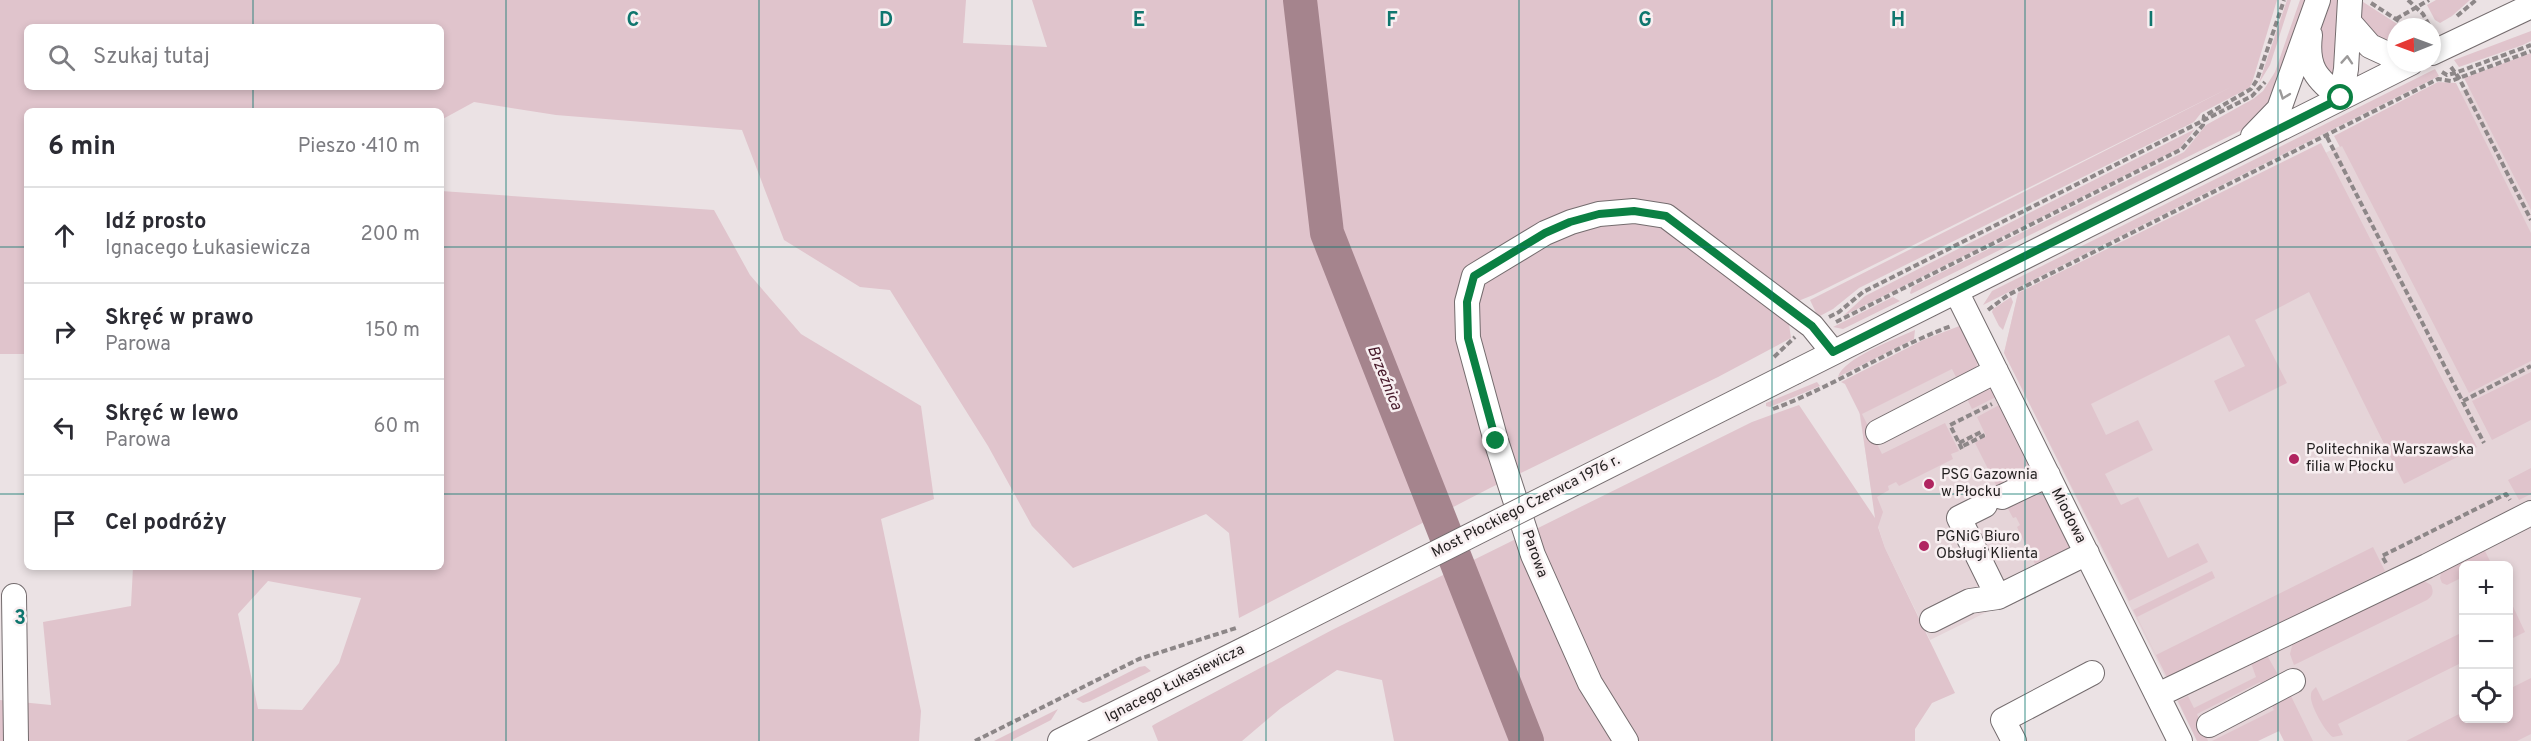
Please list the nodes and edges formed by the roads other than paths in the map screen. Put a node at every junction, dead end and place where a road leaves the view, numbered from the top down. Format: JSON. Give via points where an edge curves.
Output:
{"nodes":[{"id":1,"x":2319,"y":0,"type":"edge"},
{"id":2,"x":2531,"y":6,"type":"edge"},
{"id":3,"x":2349,"y":11,"type":"edge"},
{"id":4,"x":2387,"y":54,"type":"edge"},
{"id":5,"x":2441,"y":54,"type":"edge"},
{"id":6,"x":2393,"y":72,"type":"edge"},
{"id":7,"x":2341,"y":98,"type":"junction"},
{"id":8,"x":2241,"y":148,"type":"junction"},
{"id":9,"x":1956,"y":291,"type":"junction"},
{"id":10,"x":1833,"y":352,"type":"junction"},
{"id":11,"x":1996,"y":371,"type":"junction"},
{"id":12,"x":1878,"y":432,"type":"dead end"},
{"id":13,"x":2048,"y":475,"type":"junction"},
{"id":14,"x":2522,"y":510,"type":"edge"},
{"id":15,"x":2087,"y":553,"type":"junction"},
{"id":16,"x":14,"y":596,"type":"dead end"},
{"id":17,"x":1998,"y":597,"type":"junction"},
{"id":18,"x":1932,"y":620,"type":"dead end"},
{"id":19,"x":1257,"y":642,"type":"joint"},
{"id":20,"x":2092,"y":673,"type":"dead end"},
{"id":21,"x":2293,"y":681,"type":"dead end"},
{"id":22,"x":2158,"y":695,"type":"junction"},
{"id":23,"x":2209,"y":725,"type":"dead end"},
{"id":24,"x":16,"y":741,"type":"edge"},
{"id":25,"x":1060,"y":741,"type":"edge"},
{"id":26,"x":1626,"y":741,"type":"edge"},
{"id":27,"x":2014,"y":741,"type":"edge"},
{"id":28,"x":2180,"y":741,"type":"edge"}],
"edges":[{"from":1,"to":7,"type":"street","via":[[2309,56],[2315,75]]},
{"from":1,"to":8,"type":"street","one_way":true,"via":[[2279,109]]},
{"from":2,"to":5,"type":"street"},
{"from":3,"to":4,"type":"street","via":[[2370,46]]},
{"from":7,"to":3,"type":"street","one_way":true},
{"from":6,"to":7,"type":"street"},
{"from":7,"to":8,"type":"street"},
{"from":8,"to":9,"type":"street"},
{"from":9,"to":10,"type":"street"},
{"from":9,"to":11,"type":"street","name":"Miodowa"},
{"from":10,"to":19,"type":"street","name":"Most Płockiego Czerwca 1976 r.","bridge":true},
{"from":10,"to":26,"type":"street","name":"Parowa","via":[[1812,326],[1666,216],[1634,211],[1570,222],[1474,276],[1467,302],[1468,338],[1526,535],[1590,683]]},
{"from":11,"to":12,"type":"street"},
{"from":11,"to":13,"type":"street","name":"Miodowa"},
{"from":13,"to":15,"type":"street","name":"Miodowa"},
{"from":13,"to":17,"type":"street","via":[[1959,518]]},
{"from":14,"to":22,"type":"street","via":[[2395,581]]},
{"from":15,"to":17,"type":"street"},
{"from":15,"to":22,"type":"street","name":"Miodowa"},
{"from":16,"to":24,"type":"street"},
{"from":17,"to":18,"type":"street","via":[[1970,602]]},
{"from":19,"to":25,"type":"street","name":"Ignacego Łukasiewicza"},
{"from":20,"to":27,"type":"street","via":[[2003,720]]},
{"from":21,"to":23,"type":"street"},
{"from":22,"to":28,"type":"street","name":"Miodowa"}]}
